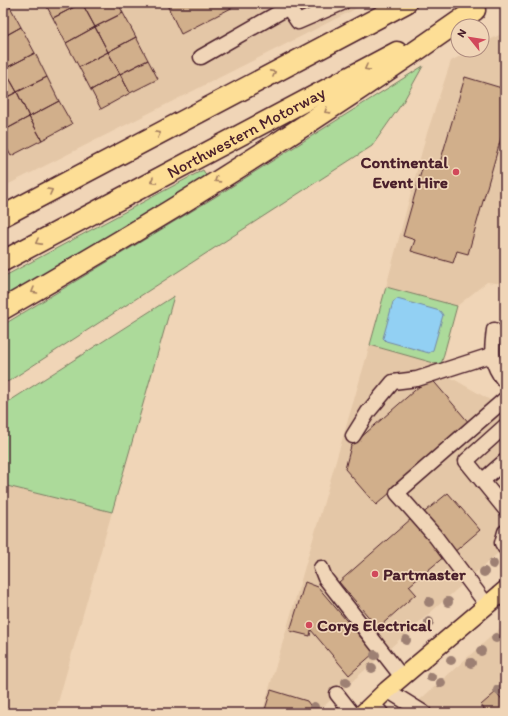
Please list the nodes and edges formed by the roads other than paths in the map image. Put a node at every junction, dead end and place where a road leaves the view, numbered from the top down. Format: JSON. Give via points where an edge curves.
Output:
{"nodes":[{"id":1,"x":342,"y":3,"type":"edge"},
{"id":2,"x":406,"y":3,"type":"edge"},
{"id":3,"x":286,"y":5,"type":"edge"},
{"id":4,"x":482,"y":7,"type":"edge"},
{"id":5,"x":201,"y":57,"type":"dead end"},
{"id":6,"x":3,"y":216,"type":"edge"},
{"id":7,"x":3,"y":260,"type":"edge"},
{"id":8,"x":3,"y":309,"type":"edge"},
{"id":9,"x":494,"y":330,"type":"dead end"},
{"id":10,"x":491,"y":355,"type":"junction"},
{"id":11,"x":505,"y":382,"type":"edge"},
{"id":12,"x":505,"y":399,"type":"edge"},
{"id":13,"x":502,"y":434,"type":"edge"},
{"id":14,"x":353,"y":436,"type":"dead end"},
{"id":15,"x":505,"y":462,"type":"edge"},
{"id":16,"x":482,"y":481,"type":"junction"},
{"id":17,"x":503,"y":503,"type":"edge"},
{"id":18,"x":505,"y":532,"type":"edge"},
{"id":19,"x":505,"y":548,"type":"edge"},
{"id":20,"x":321,"y":568,"type":"dead end"},
{"id":21,"x":505,"y":590,"type":"edge"},
{"id":22,"x":487,"y":604,"type":"junction"},
{"id":23,"x":402,"y":677,"type":"junction"},
{"id":24,"x":387,"y":690,"type":"junction"},
{"id":25,"x":337,"y":694,"type":"dead end"},
{"id":26,"x":372,"y":710,"type":"edge"},
{"id":27,"x":352,"y":713,"type":"edge"},
{"id":28,"x":424,"y":713,"type":"edge"}],
"edges":[{"from":1,"to":3,"type":"street","via":[[298,22]]},
{"from":6,"to":2,"type":"highway","one_way":true},
{"from":3,"to":5,"type":"street"},
{"from":4,"to":7,"type":"highway","name":"Northwestern Motorway","one_way":true},
{"from":4,"to":8,"type":"highway","one_way":true,"via":[[348,98],[105,251]]},
{"from":9,"to":10,"type":"street"},
{"from":10,"to":11,"type":"street","via":[[498,374]]},
{"from":10,"to":14,"type":"street","via":[[417,379],[393,382],[368,412]]},
{"from":12,"to":22,"type":"street","via":[[397,492],[435,536]]},
{"from":13,"to":16,"type":"street","via":[[466,461]]},
{"from":15,"to":16,"type":"street"},
{"from":16,"to":17,"type":"street"},
{"from":18,"to":19,"type":"street","via":[[502,542]]},
{"from":20,"to":23,"type":"street","via":[[325,578]]},
{"from":21,"to":22,"type":"main road"},
{"from":22,"to":23,"type":"main road"},
{"from":23,"to":24,"type":"main road"},
{"from":24,"to":26,"type":"main road"},
{"from":24,"to":28,"type":"street"},
{"from":25,"to":27,"type":"street"}]}
